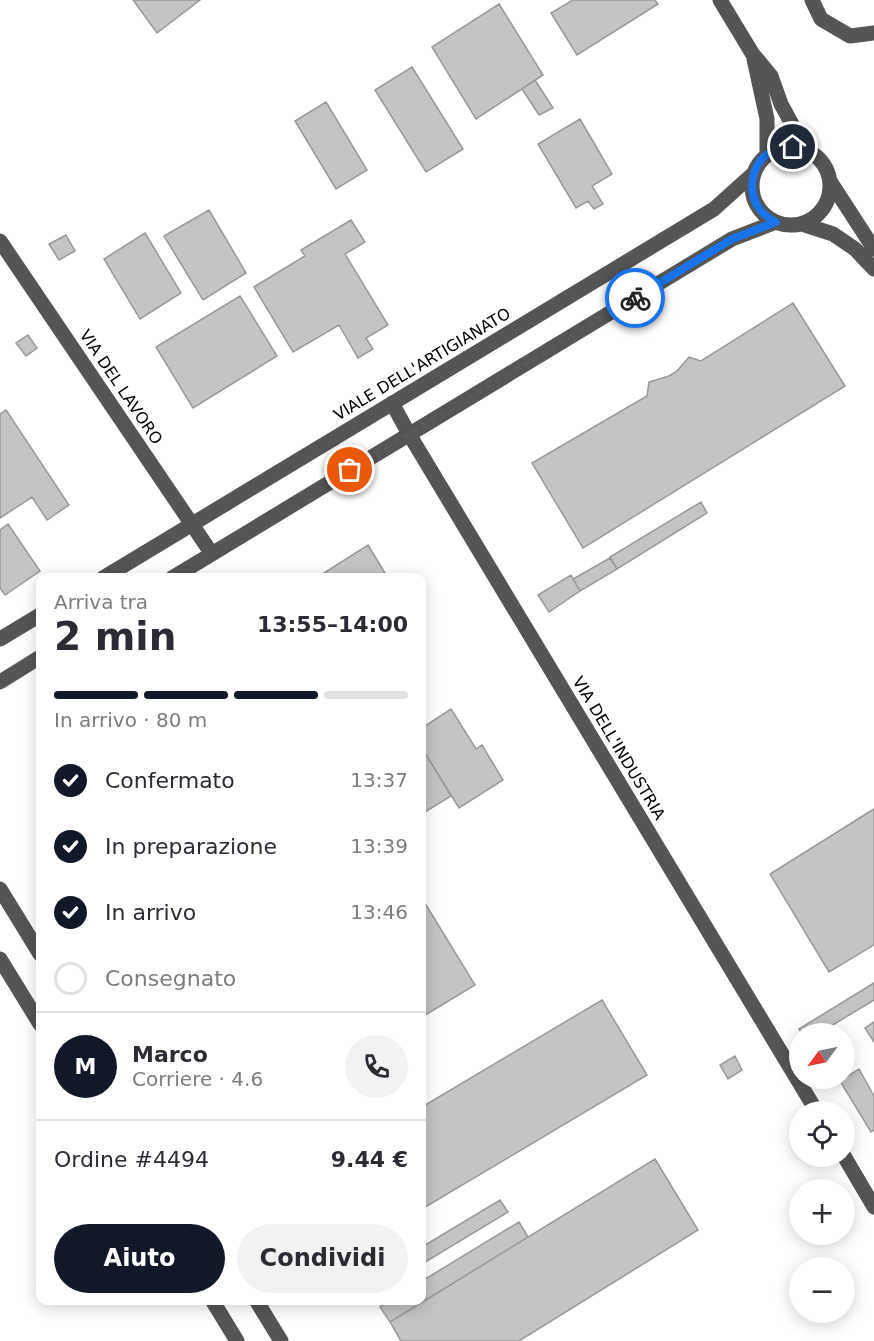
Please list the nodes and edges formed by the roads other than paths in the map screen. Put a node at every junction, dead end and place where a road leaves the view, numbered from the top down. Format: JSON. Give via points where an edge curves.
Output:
{"nodes":[{"id":1,"x":720,"y":0,"type":"edge"},
{"id":2,"x":812,"y":0,"type":"edge"},
{"id":3,"x":874,"y":33,"type":"edge"},
{"id":4,"x":753,"y":53,"type":"junction"},
{"id":5,"x":806,"y":150,"type":"junction"},
{"id":6,"x":767,"y":154,"type":"junction"},
{"id":7,"x":754,"y":173,"type":"junction"},
{"id":8,"x":830,"y":181,"type":"junction"},
{"id":9,"x":776,"y":222,"type":"junction"},
{"id":10,"x":802,"y":224,"type":"junction"},
{"id":11,"x":0,"y":241,"type":"edge"},
{"id":12,"x":874,"y":249,"type":"edge"},
{"id":13,"x":874,"y":269,"type":"edge"},
{"id":14,"x":392,"y":403,"type":"junction"},
{"id":15,"x":409,"y":434,"type":"junction"},
{"id":16,"x":192,"y":523,"type":"junction"},
{"id":17,"x":212,"y":554,"type":"junction"},
{"id":18,"x":111,"y":573,"type":"edge"},
{"id":19,"x":180,"y":573,"type":"edge"},
{"id":20,"x":36,"y":617,"type":"edge"},
{"id":21,"x":0,"y":639,"type":"edge"},
{"id":22,"x":36,"y":660,"type":"edge"},
{"id":23,"x":0,"y":682,"type":"edge"},
{"id":24,"x":0,"y":889,"type":"edge"},
{"id":25,"x":36,"y":948,"type":"edge"},
{"id":26,"x":0,"y":959,"type":"edge"},
{"id":27,"x":36,"y":1018,"type":"edge"},
{"id":28,"x":809,"y":1101,"type":"edge"},
{"id":29,"x":850,"y":1167,"type":"edge"},
{"id":30,"x":874,"y":1207,"type":"edge"},
{"id":31,"x":215,"y":1305,"type":"edge"},
{"id":32,"x":259,"y":1305,"type":"edge"},
{"id":33,"x":237,"y":1341,"type":"edge"},
{"id":34,"x":281,"y":1341,"type":"edge"}],
"edges":[{"from":1,"to":4,"type":"street"},
{"from":2,"to":3,"type":"street","via":[[821,19],[850,36]]},
{"from":4,"to":5,"type":"street","via":[[771,76]]},
{"from":4,"to":6,"type":"street","via":[[767,119]]},
{"from":5,"to":6,"type":"street","via":[[780,148]]},
{"from":5,"to":8,"type":"street","via":[[818,157]]},
{"from":6,"to":7,"type":"street"},
{"from":7,"to":9,"type":"street","via":[[752,190],[756,203]]},
{"from":7,"to":14,"type":"street","name":"VIALE DELL'ARTIGIANATO","via":[[714,209]]},
{"from":8,"to":10,"type":"street","via":[[824,207]]},
{"from":8,"to":12,"type":"street"},
{"from":9,"to":10,"type":"street"},
{"from":9,"to":15,"type":"street","via":[[732,239]]},
{"from":10,"to":13,"type":"street","via":[[833,234]]},
{"from":11,"to":16,"type":"street","name":"VIA DEL LAVORO"},
{"from":14,"to":15,"type":"street","name":"VIA DELL'INDUSTRIA"},
{"from":14,"to":16,"type":"street","name":"VIALE DELL'ARTIGIANATO"},
{"from":15,"to":17,"type":"street"},
{"from":15,"to":28,"type":"street","name":"VIA DELL'INDUSTRIA"},
{"from":16,"to":17,"type":"street","name":"VIA DEL LAVORO"},
{"from":16,"to":18,"type":"street","name":"VIALE DELL'ARTIGIANATO"},
{"from":17,"to":19,"type":"street"},
{"from":20,"to":21,"type":"street"},
{"from":22,"to":23,"type":"street"},
{"from":24,"to":25,"type":"street"},
{"from":26,"to":27,"type":"street"},
{"from":29,"to":30,"type":"street"},
{"from":31,"to":33,"type":"street"},
{"from":32,"to":34,"type":"street"}]}
